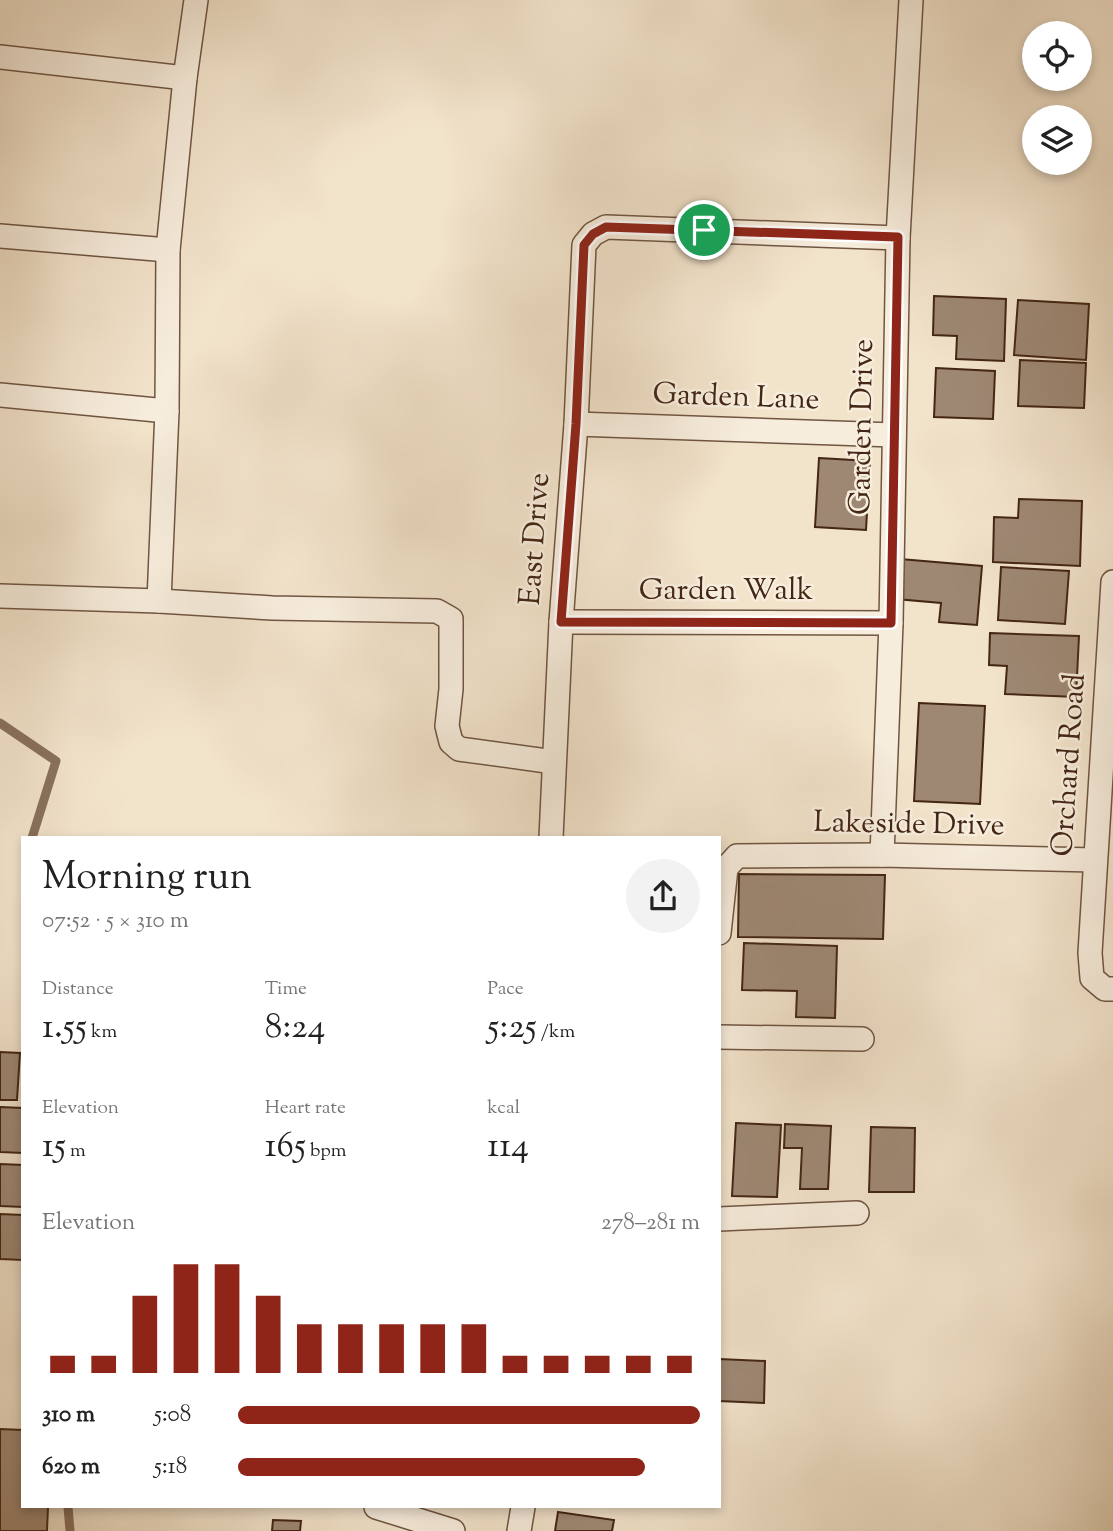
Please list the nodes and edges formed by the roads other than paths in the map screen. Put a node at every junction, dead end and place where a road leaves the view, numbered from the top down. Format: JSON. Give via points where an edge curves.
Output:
{"nodes":[{"id":1,"x":196,"y":0,"type":"edge"},
{"id":2,"x":911,"y":0,"type":"edge"},
{"id":3,"x":0,"y":57,"type":"edge"},
{"id":4,"x":185,"y":78,"type":"junction"},
{"id":5,"x":0,"y":236,"type":"edge"},
{"id":6,"x":898,"y":237,"type":"junction"},
{"id":7,"x":168,"y":250,"type":"junction"},
{"id":8,"x":0,"y":395,"type":"edge"},
{"id":9,"x":167,"y":411,"type":"junction"},
{"id":10,"x":576,"y":424,"type":"junction"},
{"id":11,"x":894,"y":435,"type":"junction"},
{"id":12,"x":1113,"y":582,"type":"edge"},
{"id":13,"x":0,"y":596,"type":"edge"},
{"id":14,"x":159,"y":601,"type":"junction"},
{"id":15,"x":561,"y":622,"type":"junction"},
{"id":16,"x":891,"y":623,"type":"junction"},
{"id":17,"x":554,"y":762,"type":"junction"},
{"id":18,"x":551,"y":836,"type":"edge"},
{"id":19,"x":882,"y":855,"type":"junction"},
{"id":20,"x":1095,"y":860,"type":"junction"},
{"id":21,"x":721,"y":914,"type":"edge"},
{"id":22,"x":1113,"y":989,"type":"edge"},
{"id":23,"x":721,"y":1037,"type":"edge"},
{"id":24,"x":862,"y":1039,"type":"dead end"},
{"id":25,"x":857,"y":1213,"type":"dead end"},
{"id":26,"x":721,"y":1219,"type":"edge"},
{"id":27,"x":379,"y":1508,"type":"edge"},
{"id":28,"x":523,"y":1508,"type":"edge"},
{"id":29,"x":453,"y":1531,"type":"edge"},
{"id":30,"x":519,"y":1531,"type":"edge"}],
"edges":[{"from":1,"to":4,"type":"street"},
{"from":2,"to":6,"type":"street","name":"Garden Drive"},
{"from":3,"to":4,"type":"street"},
{"from":4,"to":7,"type":"street"},
{"from":5,"to":7,"type":"street"},
{"from":6,"to":10,"type":"street","name":"East Drive","via":[[606,227],[593,234],[584,245]]},
{"from":6,"to":11,"type":"street","name":"Garden Drive"},
{"from":7,"to":9,"type":"street"},
{"from":8,"to":9,"type":"street"},
{"from":9,"to":14,"type":"street"},
{"from":10,"to":11,"type":"street","name":"Garden Lane"},
{"from":10,"to":15,"type":"street","name":"East Drive"},
{"from":11,"to":16,"type":"street","name":"Garden Drive"},
{"from":12,"to":20,"type":"street","name":"Orchard Road"},
{"from":13,"to":14,"type":"street"},
{"from":14,"to":17,"type":"street","via":[[438,611],[451,620],[447,726],[451,742],[458,748]]},
{"from":15,"to":16,"type":"street","name":"Garden Walk"},
{"from":15,"to":17,"type":"street","name":"East Drive"},
{"from":16,"to":19,"type":"street","name":"Garden Drive"},
{"from":17,"to":18,"type":"street","name":"East Drive"},
{"from":19,"to":20,"type":"street","name":"Lakeside Drive"},
{"from":19,"to":21,"type":"street","name":"Lakeside Drive","via":[[737,856],[726,868]]},
{"from":20,"to":22,"type":"street","name":"Orchard Road","via":[[1092,978],[1105,989]]},
{"from":23,"to":24,"type":"street"},
{"from":25,"to":26,"type":"street"},
{"from":27,"to":29,"type":"street"},
{"from":28,"to":30,"type":"street"}]}
